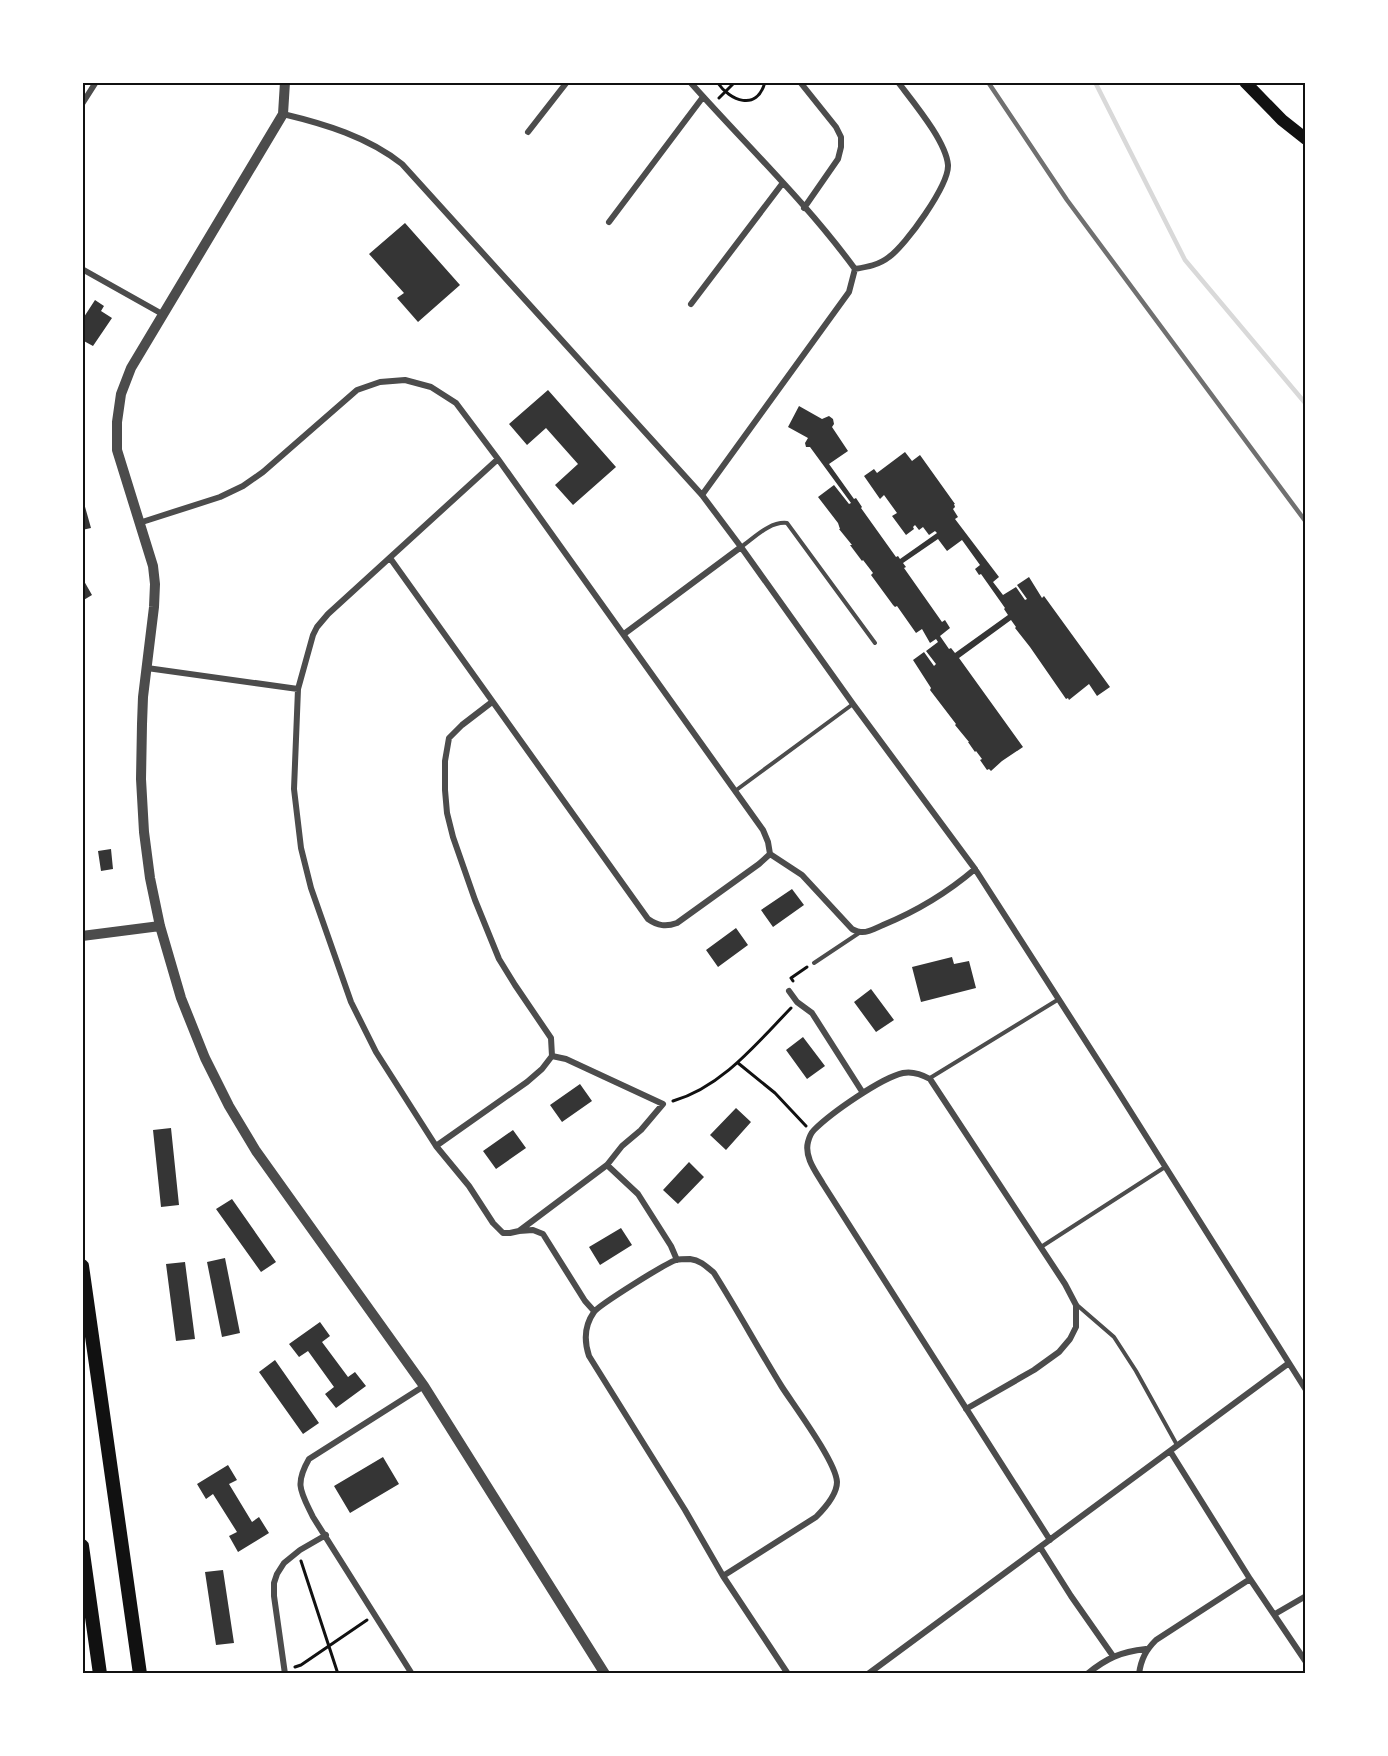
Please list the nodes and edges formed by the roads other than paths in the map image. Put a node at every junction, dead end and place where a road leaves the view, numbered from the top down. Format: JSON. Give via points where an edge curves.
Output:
{"nodes":[{"id":1,"x":96,"y":82,"type":"edge"},
{"id":2,"x":285,"y":82,"type":"edge"},
{"id":3,"x":567,"y":82,"type":"edge"},
{"id":4,"x":690,"y":82,"type":"edge"},
{"id":5,"x":800,"y":82,"type":"edge"},
{"id":6,"x":898,"y":82,"type":"edge"},
{"id":7,"x":1246,"y":83,"type":"edge"},
{"id":8,"x":703,"y":97,"type":"junction"},
{"id":9,"x":82,"y":104,"type":"edge"},
{"id":10,"x":283,"y":114,"type":"junction"},
{"id":11,"x":528,"y":132,"type":"dead end"},
{"id":12,"x":1305,"y":139,"type":"edge"},
{"id":13,"x":782,"y":184,"type":"junction"},
{"id":14,"x":804,"y":208,"type":"junction"},
{"id":15,"x":609,"y":222,"type":"dead end"},
{"id":16,"x":82,"y":269,"type":"edge"},
{"id":17,"x":855,"y":269,"type":"junction"},
{"id":18,"x":691,"y":304,"type":"dead end"},
{"id":19,"x":164,"y":315,"type":"junction"},
{"id":20,"x":498,"y":459,"type":"junction"},
{"id":21,"x":702,"y":495,"type":"junction"},
{"id":22,"x":139,"y":523,"type":"junction"},
{"id":23,"x":741,"y":547,"type":"junction"},
{"id":24,"x":390,"y":558,"type":"junction"},
{"id":25,"x":624,"y":634,"type":"junction"},
{"id":26,"x":874,"y":643,"type":"dead end"},
{"id":27,"x":147,"y":668,"type":"junction"},
{"id":28,"x":298,"y":689,"type":"junction"},
{"id":29,"x":492,"y":702,"type":"junction"},
{"id":30,"x":853,"y":704,"type":"junction"},
{"id":31,"x":735,"y":792,"type":"junction"},
{"id":32,"x":770,"y":854,"type":"junction"},
{"id":33,"x":975,"y":869,"type":"junction"},
{"id":34,"x":160,"y":926,"type":"junction"},
{"id":35,"x":859,"y":933,"type":"junction"},
{"id":36,"x":82,"y":936,"type":"edge"},
{"id":37,"x":814,"y":963,"type":"road end"},
{"id":38,"x":789,"y":991,"type":"dead end"},
{"id":39,"x":1059,"y":999,"type":"junction"},
{"id":40,"x":552,"y":1056,"type":"junction"},
{"id":41,"x":930,"y":1079,"type":"junction"},
{"id":42,"x":862,"y":1093,"type":"junction"},
{"id":43,"x":436,"y":1146,"type":"junction"},
{"id":44,"x":607,"y":1165,"type":"junction"},
{"id":45,"x":1165,"y":1167,"type":"junction"},
{"id":46,"x":519,"y":1231,"type":"junction"},
{"id":47,"x":1041,"y":1247,"type":"junction"},
{"id":48,"x":677,"y":1260,"type":"junction"},
{"id":49,"x":82,"y":1266,"type":"edge"},
{"id":50,"x":1076,"y":1305,"type":"junction"},
{"id":51,"x":594,"y":1311,"type":"junction"},
{"id":52,"x":1289,"y":1363,"type":"junction"},
{"id":53,"x":424,"y":1386,"type":"junction"},
{"id":54,"x":1305,"y":1390,"type":"edge"},
{"id":55,"x":966,"y":1409,"type":"junction"},
{"id":56,"x":1177,"y":1445,"type":"junction"},
{"id":57,"x":1170,"y":1451,"type":"junction"},
{"id":58,"x":326,"y":1535,"type":"junction"},
{"id":59,"x":1050,"y":1540,"type":"junction"},
{"id":60,"x":82,"y":1546,"type":"edge"},
{"id":61,"x":1040,"y":1547,"type":"junction"},
{"id":62,"x":723,"y":1576,"type":"junction"},
{"id":63,"x":1250,"y":1579,"type":"junction"},
{"id":64,"x":1305,"y":1596,"type":"edge"},
{"id":65,"x":1275,"y":1614,"type":"junction"},
{"id":66,"x":1146,"y":1649,"type":"junction"},
{"id":67,"x":1113,"y":1656,"type":"junction"},
{"id":68,"x":1305,"y":1662,"type":"edge"},
{"id":69,"x":877,"y":1671,"type":"edge"},
{"id":70,"x":284,"y":1672,"type":"edge"},
{"id":71,"x":100,"y":1674,"type":"edge"},
{"id":72,"x":140,"y":1674,"type":"edge"},
{"id":73,"x":412,"y":1674,"type":"edge"},
{"id":74,"x":605,"y":1674,"type":"edge"},
{"id":75,"x":788,"y":1674,"type":"edge"},
{"id":76,"x":868,"y":1674,"type":"edge"},
{"id":77,"x":1087,"y":1674,"type":"edge"},
{"id":78,"x":1139,"y":1674,"type":"edge"}],
"edges":[{"from":1,"to":9,"type":"street"},
{"from":2,"to":10,"type":"street"},
{"from":3,"to":11,"type":"street"},
{"from":4,"to":8,"type":"street"},
{"from":5,"to":14,"type":"street","via":[[836,127],[842,147]]},
{"from":6,"to":17,"type":"street","via":[[942,145],[948,165],[946,178],[901,246],[880,263]]},
{"from":7,"to":12,"type":"main road"},
{"from":8,"to":13,"type":"street"},
{"from":8,"to":15,"type":"street"},
{"from":10,"to":19,"type":"street"},
{"from":10,"to":21,"type":"street","via":[[357,137],[385,150],[402,164]]},
{"from":13,"to":14,"type":"street"},
{"from":13,"to":18,"type":"street"},
{"from":14,"to":17,"type":"street"},
{"from":16,"to":19,"type":"street"},
{"from":17,"to":21,"type":"street","via":[[849,292]]},
{"from":19,"to":22,"type":"street","via":[[131,368],[121,394],[117,422],[117,450]]},
{"from":20,"to":22,"type":"street","via":[[456,403],[431,387],[405,380],[380,382],[357,390],[243,486]]},
{"from":20,"to":24,"type":"street"},
{"from":20,"to":25,"type":"street"},
{"from":21,"to":23,"type":"street"},
{"from":22,"to":27,"type":"street","via":[[155,584]]},
{"from":23,"to":25,"type":"street"},
{"from":23,"to":26,"type":"lane","via":[[772,525],[787,523]]},
{"from":23,"to":30,"type":"street"},
{"from":24,"to":28,"type":"street","via":[[317,627]]},
{"from":24,"to":29,"type":"street"},
{"from":25,"to":31,"type":"street"},
{"from":27,"to":28,"type":"street"},
{"from":27,"to":34,"type":"street","via":[[141,778],[147,855]]},
{"from":28,"to":43,"type":"street","via":[[294,789],[301,848],[311,888],[351,1002],[376,1052]]},
{"from":29,"to":32,"type":"street","via":[[640,909],[655,924],[670,925],[685,918]]},
{"from":29,"to":40,"type":"street","via":[[449,738],[445,760],[447,813],[499,959],[551,1038]]},
{"from":30,"to":31,"type":"lane"},
{"from":30,"to":33,"type":"street"},
{"from":31,"to":32,"type":"street","via":[[763,830]]},
{"from":32,"to":35,"type":"street","via":[[802,875]]},
{"from":33,"to":35,"type":"street","via":[[929,903]]},
{"from":33,"to":39,"type":"street"},
{"from":34,"to":36,"type":"street"},
{"from":34,"to":53,"type":"street","via":[[181,998],[229,1106],[256,1151]]},
{"from":35,"to":37,"type":"lane"},
{"from":38,"to":42,"type":"street","via":[[812,1013]]},
{"from":39,"to":41,"type":"lane"},
{"from":39,"to":45,"type":"street"},
{"from":40,"to":43,"type":"street","via":[[527,1082]]},
{"from":40,"to":44,"type":"street","via":[[663,1104]]},
{"from":41,"to":42,"type":"street","via":[[919,1073],[906,1073]]},
{"from":41,"to":47,"type":"street"},
{"from":42,"to":55,"type":"street","via":[[812,1131],[807,1144],[810,1161]]},
{"from":43,"to":46,"type":"street","via":[[503,1233]]},
{"from":44,"to":46,"type":"street"},
{"from":44,"to":48,"type":"street","via":[[638,1194]]},
{"from":45,"to":47,"type":"lane"},
{"from":45,"to":52,"type":"street"},
{"from":46,"to":51,"type":"street","via":[[543,1234]]},
{"from":47,"to":50,"type":"street"},
{"from":48,"to":51,"type":"street"},
{"from":48,"to":62,"type":"street","via":[[691,1259],[714,1274],[832,1465],[837,1483],[833,1496],[816,1517]]},
{"from":49,"to":72,"type":"main road"},
{"from":50,"to":55,"type":"street","via":[[1076,1327],[1059,1352]]},
{"from":50,"to":56,"type":"lane","via":[[1114,1337]]},
{"from":51,"to":62,"type":"street","via":[[586,1330],[589,1356]]},
{"from":52,"to":54,"type":"street"},
{"from":52,"to":56,"type":"street"},
{"from":53,"to":58,"type":"street","via":[[309,1459],[301,1472],[300,1484]]},
{"from":53,"to":74,"type":"street"},
{"from":55,"to":59,"type":"street"},
{"from":56,"to":57,"type":"street"},
{"from":57,"to":59,"type":"street"},
{"from":57,"to":63,"type":"street"},
{"from":58,"to":70,"type":"street","via":[[284,1563],[273,1583]]},
{"from":58,"to":73,"type":"street"},
{"from":59,"to":61,"type":"street"},
{"from":60,"to":71,"type":"main road"},
{"from":61,"to":67,"type":"street"},
{"from":61,"to":69,"type":"street"},
{"from":62,"to":75,"type":"street"},
{"from":63,"to":65,"type":"street"},
{"from":63,"to":66,"type":"street","via":[[1167,1631]]},
{"from":64,"to":65,"type":"street"},
{"from":65,"to":68,"type":"street"},
{"from":66,"to":67,"type":"street"},
{"from":66,"to":78,"type":"street"},
{"from":67,"to":77,"type":"street"},
{"from":69,"to":76,"type":"street"}]}
